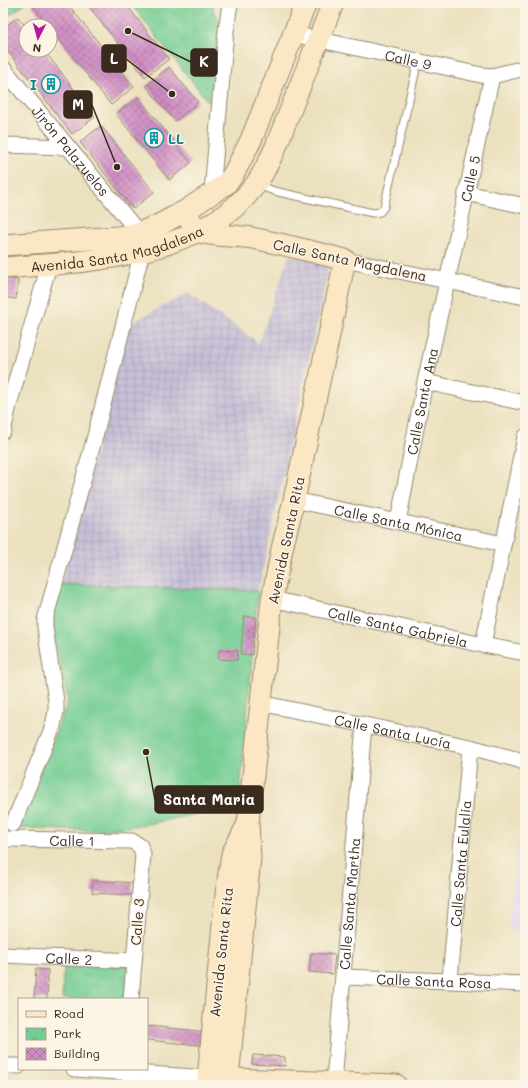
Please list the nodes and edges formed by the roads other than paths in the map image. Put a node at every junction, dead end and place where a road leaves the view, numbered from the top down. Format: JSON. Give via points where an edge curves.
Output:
{"nodes":[{"id":1,"x":230,"y":3,"type":"edge"},
{"id":2,"x":306,"y":3,"type":"edge"},
{"id":3,"x":333,"y":3,"type":"edge"},
{"id":4,"x":293,"y":34,"type":"junction"},
{"id":5,"x":319,"y":40,"type":"junction"},
{"id":6,"x":418,"y":62,"type":"junction"},
{"id":7,"x":3,"y":68,"type":"edge"},
{"id":8,"x":525,"y":68,"type":"edge"},
{"id":9,"x":492,"y":76,"type":"junction"},
{"id":10,"x":3,"y":145,"type":"edge"},
{"id":11,"x":68,"y":147,"type":"junction"},
{"id":12,"x":256,"y":184,"type":"junction"},
{"id":13,"x":212,"y":192,"type":"junction"},
{"id":14,"x":466,"y":193,"type":"junction"},
{"id":15,"x":525,"y":206,"type":"edge"},
{"id":16,"x":185,"y":211,"type":"junction"},
{"id":17,"x":225,"y":214,"type":"junction"},
{"id":18,"x":197,"y":231,"type":"junction"},
{"id":19,"x":251,"y":238,"type":"junction"},
{"id":20,"x":140,"y":242,"type":"junction"},
{"id":21,"x":3,"y":245,"type":"edge"},
{"id":22,"x":345,"y":260,"type":"junction"},
{"id":23,"x":48,"y":264,"type":"junction"},
{"id":24,"x":3,"y":268,"type":"edge"},
{"id":25,"x":446,"y":281,"type":"junction"},
{"id":26,"x":525,"y":297,"type":"edge"},
{"id":27,"x":425,"y":382,"type":"junction"},
{"id":28,"x":525,"y":403,"type":"edge"},
{"id":29,"x":3,"y":431,"type":"edge"},
{"id":30,"x":525,"y":437,"type":"edge"},
{"id":31,"x":294,"y":500,"type":"junction"},
{"id":32,"x":398,"y":522,"type":"junction"},
{"id":33,"x":503,"y":544,"type":"junction"},
{"id":34,"x":272,"y":599,"type":"junction"},
{"id":35,"x":483,"y":645,"type":"junction"},
{"id":36,"x":525,"y":653,"type":"edge"},
{"id":37,"x":260,"y":703,"type":"junction"},
{"id":38,"x":364,"y":726,"type":"junction"},
{"id":39,"x":470,"y":748,"type":"junction"},
{"id":40,"x":525,"y":763,"type":"edge"},
{"id":41,"x":13,"y":824,"type":"dead end"},
{"id":42,"x":3,"y":839,"type":"edge"},
{"id":43,"x":140,"y":846,"type":"joint"},
{"id":44,"x":3,"y":955,"type":"edge"},
{"id":45,"x":134,"y":961,"type":"junction"},
{"id":46,"x":344,"y":977,"type":"junction"},
{"id":47,"x":450,"y":980,"type":"junction"},
{"id":48,"x":525,"y":984,"type":"edge"},
{"id":49,"x":132,"y":998,"type":"edge"},
{"id":50,"x":3,"y":1066,"type":"edge"},
{"id":51,"x":18,"y":1066,"type":"edge"},
{"id":52,"x":126,"y":1070,"type":"edge"},
{"id":53,"x":217,"y":1081,"type":"edge"},
{"id":54,"x":334,"y":1082,"type":"junction"},
{"id":55,"x":396,"y":1085,"type":"edge"}],
"edges":[{"from":1,"to":13,"type":"street"},
{"from":2,"to":4,"type":"street","name":"Avenida Santa Magdalena"},
{"from":3,"to":5,"type":"street","name":"Avenida Santa Magdalena"},
{"from":4,"to":5,"type":"street","name":"Calle 9"},
{"from":4,"to":13,"type":"street","name":"Avenida Santa Magdalena","via":[[243,159],[226,184]]},
{"from":5,"to":6,"type":"street","name":"Calle 9"},
{"from":5,"to":12,"type":"street","name":"Avenida Santa Magdalena","via":[[266,168]]},
{"from":6,"to":9,"type":"street","name":"Calle 9"},
{"from":6,"to":12,"type":"lane","via":[[384,207],[380,212],[374,213],[274,192]]},
{"from":7,"to":11,"type":"street","name":"Jirón Palazuelos"},
{"from":8,"to":9,"type":"street","name":"Calle 9"},
{"from":9,"to":14,"type":"street","name":"Calle 5"},
{"from":10,"to":11,"type":"street"},
{"from":11,"to":20,"type":"street","name":"Jirón Palazuelos"},
{"from":12,"to":17,"type":"street","name":"Avenida Santa Magdalena"},
{"from":13,"to":16,"type":"street","name":"Avenida Santa Magdalena"},
{"from":13,"to":17,"type":"street"},
{"from":14,"to":15,"type":"street"},
{"from":14,"to":25,"type":"street","name":"Calle 5"},
{"from":16,"to":18,"type":"street"},
{"from":16,"to":20,"type":"street","name":"Avenida Santa Magdalena","via":[[159,225]]},
{"from":17,"to":18,"type":"street","name":"Avenida Santa Magdalena"},
{"from":17,"to":19,"type":"street"},
{"from":18,"to":19,"type":"street","name":"Calle Santa Magdalena"},
{"from":18,"to":20,"type":"street","name":"Avenida Santa Magdalena","via":[[161,246]]},
{"from":19,"to":22,"type":"street","name":"Calle Santa Magdalena"},
{"from":20,"to":21,"type":"street","name":"Avenida Santa Magdalena","via":[[118,237]]},
{"from":20,"to":23,"type":"street","name":"Avenida Santa Magdalena"},
{"from":20,"to":41,"type":"street","via":[[94,440],[45,620],[56,701],[53,726]]},
{"from":22,"to":25,"type":"street","name":"Calle Santa Magdalena"},
{"from":22,"to":31,"type":"street","name":"Avenida Santa Rita"},
{"from":23,"to":24,"type":"street","name":"Avenida Santa Magdalena"},
{"from":23,"to":29,"type":"street"},
{"from":25,"to":26,"type":"street","name":"Calle Santa Magdalena"},
{"from":25,"to":27,"type":"street","name":"Calle Santa Ana"},
{"from":27,"to":28,"type":"street"},
{"from":27,"to":32,"type":"street","name":"Calle Santa Ana"},
{"from":30,"to":33,"type":"street"},
{"from":31,"to":32,"type":"street","name":"Calle Santa Mónica"},
{"from":31,"to":34,"type":"street","name":"Avenida Santa Rita"},
{"from":32,"to":33,"type":"street","name":"Calle Santa Mónica"},
{"from":33,"to":35,"type":"street"},
{"from":34,"to":35,"type":"street","name":"Calle Santa Gabriela"},
{"from":34,"to":37,"type":"street","name":"Avenida Santa Rita"},
{"from":35,"to":36,"type":"street","name":"Calle Santa Gabriela"},
{"from":37,"to":38,"type":"street","name":"Calle Santa Lucía"},
{"from":37,"to":53,"type":"street","name":"Avenida Santa Rita","via":[[248,823],[250,858]]},
{"from":38,"to":39,"type":"street","name":"Calle Santa Lucía"},
{"from":38,"to":46,"type":"street","name":"Calle Santa Martha"},
{"from":39,"to":40,"type":"street","name":"Calle Santa Lucía"},
{"from":39,"to":47,"type":"street","name":"Calle Santa Eulalia"},
{"from":42,"to":43,"type":"street","name":"Calle 1","via":[[132,841]]},
{"from":43,"to":45,"type":"street","name":"Calle 3","via":[[143,854]]},
{"from":44,"to":45,"type":"street","name":"Calle 2"},
{"from":45,"to":49,"type":"street","name":"Calle 3"},
{"from":46,"to":47,"type":"street","name":"Calle Santa Rosa"},
{"from":46,"to":54,"type":"street","name":"Calle Santa Martha"},
{"from":47,"to":48,"type":"street","name":"Calle Santa Rosa"},
{"from":50,"to":51,"type":"street"},
{"from":52,"to":53,"type":"street"},
{"from":53,"to":54,"type":"street"},
{"from":54,"to":55,"type":"street"}]}
